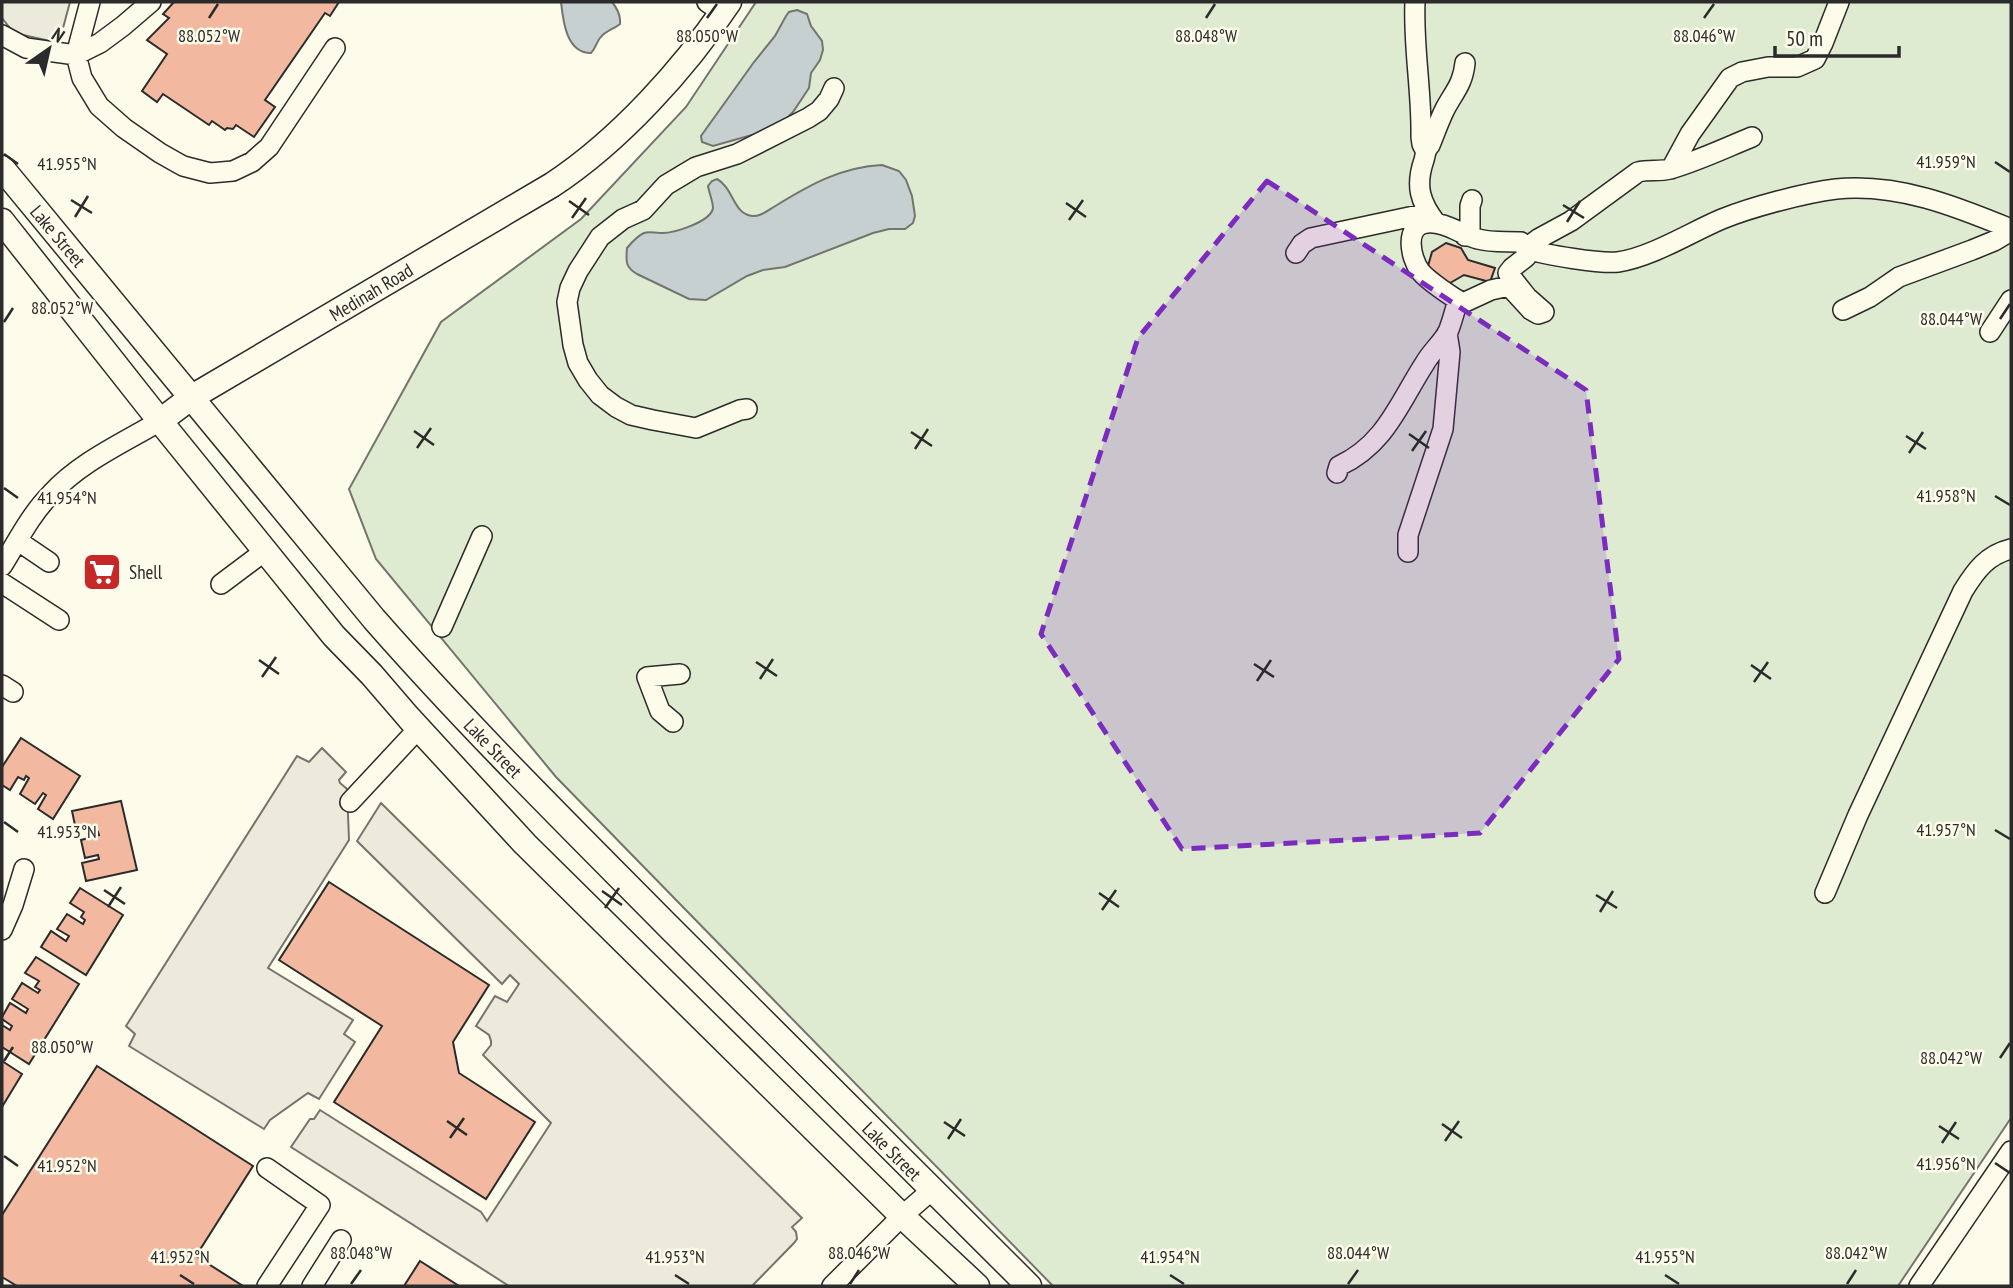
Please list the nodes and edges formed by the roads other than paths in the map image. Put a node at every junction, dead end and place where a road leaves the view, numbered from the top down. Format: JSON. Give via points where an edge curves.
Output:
{"nodes":[{"id":1,"x":90,"y":2,"type":"edge"},
{"id":2,"x":151,"y":2,"type":"edge"},
{"id":3,"x":1415,"y":2,"type":"edge"},
{"id":4,"x":1839,"y":2,"type":"edge"},
{"id":5,"x":720,"y":5,"type":"edge"},
{"id":6,"x":2,"y":35,"type":"edge"},
{"id":7,"x":335,"y":48,"type":"dead end"},
{"id":8,"x":76,"y":55,"type":"junction"},
{"id":9,"x":1465,"y":63,"type":"dead end"},
{"id":10,"x":834,"y":88,"type":"dead end"},
{"id":11,"x":1752,"y":137,"type":"dead end"},
{"id":12,"x":1425,"y":150,"type":"junction"},
{"id":13,"x":2,"y":168,"type":"edge"},
{"id":14,"x":1671,"y":169,"type":"junction"},
{"id":15,"x":1472,"y":200,"type":"dead end"},
{"id":16,"x":1432,"y":218,"type":"junction"},
{"id":17,"x":2,"y":221,"type":"edge"},
{"id":18,"x":2011,"y":230,"type":"edge"},
{"id":19,"x":1465,"y":236,"type":"junction"},
{"id":20,"x":1526,"y":248,"type":"junction"},
{"id":21,"x":1296,"y":253,"type":"dead end"},
{"id":22,"x":1458,"y":300,"type":"junction"},
{"id":23,"x":2011,"y":300,"type":"edge"},
{"id":24,"x":1843,"y":310,"type":"dead end"},
{"id":25,"x":1990,"y":332,"type":"dead end"},
{"id":26,"x":1447,"y":333,"type":"junction"},
{"id":27,"x":192,"y":397,"type":"junction"},
{"id":28,"x":747,"y":409,"type":"dead end"},
{"id":29,"x":160,"y":421,"type":"junction"},
{"id":30,"x":1337,"y":473,"type":"dead end"},
{"id":31,"x":482,"y":536,"type":"dead end"},
{"id":32,"x":18,"y":541,"type":"junction"},
{"id":33,"x":2011,"y":549,"type":"edge"},
{"id":34,"x":265,"y":551,"type":"junction"},
{"id":35,"x":1408,"y":552,"type":"dead end"},
{"id":36,"x":49,"y":562,"type":"dead end"},
{"id":37,"x":2,"y":566,"type":"edge"},
{"id":38,"x":2,"y":583,"type":"edge"},
{"id":39,"x":221,"y":584,"type":"dead end"},
{"id":40,"x":59,"y":620,"type":"dead end"},
{"id":41,"x":442,"y":627,"type":"dead end"},
{"id":42,"x":680,"y":674,"type":"dead end"},
{"id":43,"x":673,"y":722,"type":"dead end"},
{"id":44,"x":418,"y":729,"type":"junction"},
{"id":45,"x":350,"y":802,"type":"dead end"},
{"id":46,"x":24,"y":869,"type":"dead end"},
{"id":47,"x":1825,"y":893,"type":"dead end"},
{"id":48,"x":2,"y":930,"type":"edge"},
{"id":49,"x":2010,"y":1156,"type":"edge"},
{"id":50,"x":267,"y":1168,"type":"dead end"},
{"id":51,"x":932,"y":1190,"type":"junction"},
{"id":52,"x":902,"y":1216,"type":"junction"},
{"id":53,"x":341,"y":1240,"type":"dead end"},
{"id":54,"x":267,"y":1286,"type":"edge"},
{"id":55,"x":312,"y":1286,"type":"edge"},
{"id":56,"x":832,"y":1286,"type":"edge"},
{"id":57,"x":977,"y":1286,"type":"edge"},
{"id":58,"x":1030,"y":1286,"type":"edge"},
{"id":59,"x":1919,"y":1286,"type":"edge"}],
"edges":[{"from":1,"to":8,"type":"street"},
{"from":2,"to":8,"type":"street","via":[[100,43]]},
{"from":3,"to":12,"type":"street"},
{"from":4,"to":14,"type":"street","via":[[1815,59],[1797,67],[1768,67],[1730,78]]},
{"from":5,"to":27,"type":"main road","name":"Medinah Road","via":[[691,56],[582,165]]},
{"from":6,"to":8,"type":"street","via":[[26,48]]},
{"from":7,"to":8,"type":"street","via":[[268,147],[233,172],[210,173],[183,166],[160,153],[99,106],[82,78]]},
{"from":9,"to":12,"type":"street","via":[[1460,85]]},
{"from":10,"to":28,"type":"street","via":[[819,111],[807,118],[666,185],[643,210],[600,237],[570,288],[569,323],[578,363],[600,395],[616,407],[653,421],[695,428]]},
{"from":11,"to":14,"type":"street"},
{"from":12,"to":16,"type":"street","via":[[1420,194]]},
{"from":13,"to":27,"type":"main road","name":"Lake Street"},
{"from":14,"to":20,"type":"street","via":[[1638,172]]},
{"from":15,"to":19,"type":"street","via":[[1470,230]]},
{"from":16,"to":19,"type":"street"},
{"from":16,"to":21,"type":"street","via":[[1311,238]]},
{"from":16,"to":22,"type":"street","via":[[1411,236],[1418,269]]},
{"from":17,"to":29,"type":"main road","name":"Lake Street"},
{"from":18,"to":20,"type":"street","via":[[1919,195],[1855,188],[1776,202],[1724,218],[1618,262]]},
{"from":18,"to":24,"type":"street","via":[[1994,241],[1899,277]]},
{"from":19,"to":20,"type":"street","via":[[1521,242]]},
{"from":20,"to":22,"type":"street","via":[[1526,257],[1508,273],[1544,312],[1531,310],[1509,286],[1463,303]]},
{"from":22,"to":26,"type":"street"},
{"from":23,"to":25,"type":"street"},
{"from":26,"to":30,"type":"street","via":[[1377,439],[1339,466]]},
{"from":26,"to":35,"type":"street","via":[[1443,429],[1408,535]]},
{"from":27,"to":29,"type":"main road","name":"Medinah Road"},
{"from":27,"to":51,"type":"main road","name":"Lake Street","via":[[432,684]]},
{"from":29,"to":32,"type":"street","name":"Medinah Road","via":[[67,479]]},
{"from":29,"to":34,"type":"main road","name":"Lake Street"},
{"from":31,"to":41,"type":"street"},
{"from":32,"to":36,"type":"street"},
{"from":32,"to":37,"type":"street","name":"Medinah Road"},
{"from":33,"to":47,"type":"street","via":[[1982,564],[1964,591]]},
{"from":34,"to":39,"type":"street"},
{"from":34,"to":44,"type":"main road","name":"Lake Street"},
{"from":38,"to":40,"type":"street"},
{"from":42,"to":43,"type":"street","via":[[647,677],[660,711]]},
{"from":44,"to":45,"type":"street"},
{"from":44,"to":52,"type":"main road","name":"Lake Street","via":[[525,844]]},
{"from":46,"to":48,"type":"street"},
{"from":49,"to":59,"type":"street"},
{"from":50,"to":54,"type":"street","via":[[320,1206]]},
{"from":51,"to":52,"type":"street"},
{"from":51,"to":58,"type":"main road","name":"Lake Street"},
{"from":52,"to":56,"type":"street"},
{"from":52,"to":57,"type":"main road","name":"Lake Street"},
{"from":53,"to":55,"type":"street"}]}
